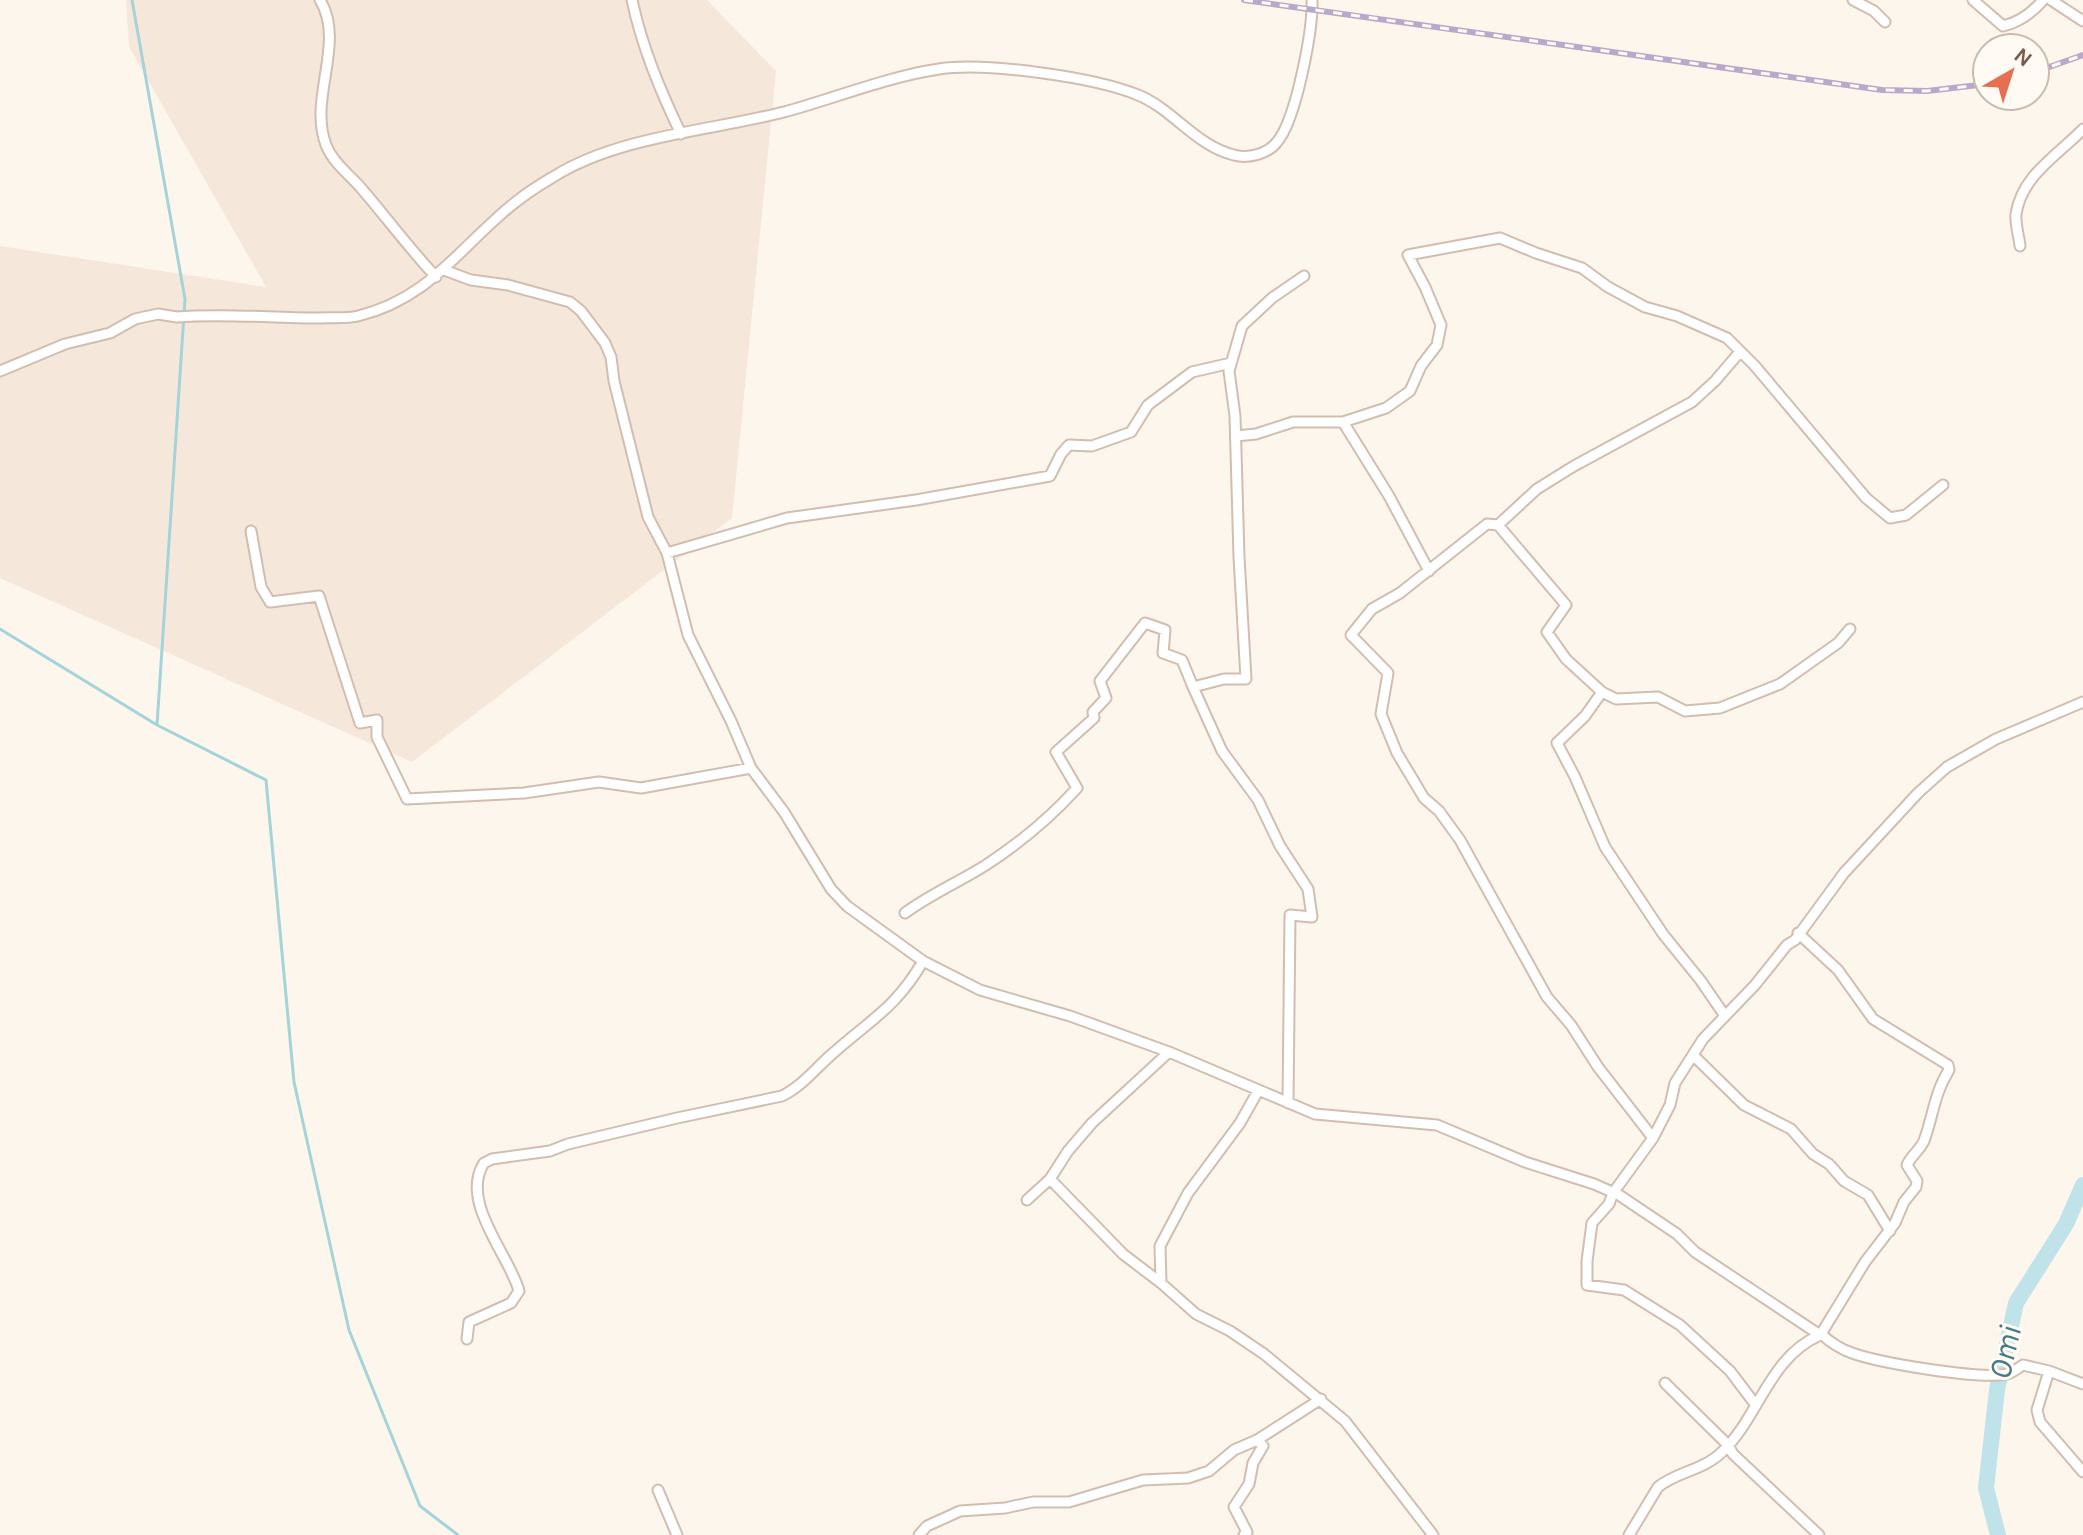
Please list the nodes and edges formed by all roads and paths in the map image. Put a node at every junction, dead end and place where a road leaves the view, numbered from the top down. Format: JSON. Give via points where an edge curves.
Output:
{"nodes":[{"id":1,"x":320,"y":0,"type":"edge"},
{"id":2,"x":632,"y":0,"type":"edge"},
{"id":3,"x":1312,"y":0,"type":"edge"},
{"id":4,"x":1853,"y":0,"type":"edge"},
{"id":5,"x":1973,"y":0,"type":"edge"},
{"id":6,"x":2043,"y":0,"type":"edge"},
{"id":7,"x":2051,"y":0,"type":"edge"},
{"id":8,"x":2083,"y":21,"type":"edge"},
{"id":9,"x":1885,"y":22,"type":"dead end"},
{"id":10,"x":2083,"y":129,"type":"edge"},
{"id":11,"x":681,"y":134,"type":"junction"},
{"id":12,"x":2020,"y":246,"type":"dead end"},
{"id":13,"x":456,"y":260,"type":"junction"},
{"id":14,"x":444,"y":270,"type":"junction"},
{"id":15,"x":1304,"y":276,"type":"dead end"},
{"id":16,"x":436,"y":277,"type":"junction"},
{"id":17,"x":460,"y":277,"type":"junction"},
{"id":18,"x":1739,"y":353,"type":"junction"},
{"id":19,"x":1231,"y":363,"type":"junction"},
{"id":20,"x":0,"y":371,"type":"edge"},
{"id":21,"x":1343,"y":422,"type":"junction"},
{"id":22,"x":1236,"y":436,"type":"junction"},
{"id":23,"x":1943,"y":485,"type":"dead end"},
{"id":24,"x":1498,"y":525,"type":"junction"},
{"id":25,"x":251,"y":531,"type":"dead end"},
{"id":26,"x":667,"y":553,"type":"junction"},
{"id":27,"x":1429,"y":571,"type":"junction"},
{"id":28,"x":1850,"y":629,"type":"dead end"},
{"id":29,"x":1193,"y":687,"type":"junction"},
{"id":30,"x":1602,"y":692,"type":"junction"},
{"id":31,"x":2083,"y":702,"type":"edge"},
{"id":32,"x":751,"y":768,"type":"junction"},
{"id":33,"x":905,"y":913,"type":"dead end"},
{"id":34,"x":1798,"y":933,"type":"junction"},
{"id":35,"x":923,"y":961,"type":"junction"},
{"id":36,"x":1725,"y":1016,"type":"junction"},
{"id":37,"x":1169,"y":1052,"type":"junction"},
{"id":38,"x":1694,"y":1056,"type":"junction"},
{"id":39,"x":1258,"y":1091,"type":"junction"},
{"id":40,"x":1288,"y":1103,"type":"junction"},
{"id":41,"x":1653,"y":1138,"type":"junction"},
{"id":42,"x":1050,"y":1179,"type":"junction"},
{"id":43,"x":1613,"y":1193,"type":"junction"},
{"id":44,"x":1027,"y":1200,"type":"dead end"},
{"id":45,"x":1890,"y":1231,"type":"junction"},
{"id":46,"x":1161,"y":1283,"type":"junction"},
{"id":47,"x":1820,"y":1334,"type":"junction"},
{"id":48,"x":467,"y":1339,"type":"dead end"},
{"id":49,"x":2049,"y":1371,"type":"junction"},
{"id":50,"x":1665,"y":1383,"type":"dead end"},
{"id":51,"x":2083,"y":1384,"type":"edge"},
{"id":52,"x":1321,"y":1399,"type":"junction"},
{"id":53,"x":1755,"y":1404,"type":"junction"},
{"id":54,"x":1257,"y":1440,"type":"junction"},
{"id":55,"x":1728,"y":1445,"type":"junction"},
{"id":56,"x":2083,"y":1472,"type":"edge"},
{"id":57,"x":658,"y":1490,"type":"dead end"},
{"id":58,"x":677,"y":1535,"type":"edge"},
{"id":59,"x":919,"y":1535,"type":"edge"},
{"id":60,"x":1244,"y":1535,"type":"edge"},
{"id":61,"x":1433,"y":1535,"type":"edge"},
{"id":62,"x":1629,"y":1535,"type":"edge"},
{"id":63,"x":1819,"y":1535,"type":"edge"}],
"edges":[{"from":1,"to":16,"type":"street","via":[[328,24],[321,91],[326,145]]},
{"from":2,"to":11,"type":"street","via":[[638,32]]},
{"from":3,"to":11,"type":"street","via":[[1306,53],[1285,127],[1277,142],[1252,155],[1217,149],[1136,94],[1038,73],[979,69],[942,68]]},
{"from":4,"to":9,"type":"street"},
{"from":5,"to":6,"type":"street","via":[[2003,26],[2025,17]]},
{"from":7,"to":8,"type":"street"},
{"from":10,"to":12,"type":"street","via":[[2036,171],[2024,191],[2016,216]]},
{"from":11,"to":13,"type":"street","via":[[619,148],[555,176],[500,216]]},
{"from":13,"to":14,"type":"street"},
{"from":13,"to":17,"type":"street"},
{"from":14,"to":16,"type":"street"},
{"from":14,"to":17,"type":"street"},
{"from":15,"to":19,"type":"street","via":[[1242,326]]},
{"from":16,"to":20,"type":"street","via":[[395,302],[356,317],[158,314]]},
{"from":17,"to":26,"type":"street","via":[[570,302],[597,329],[611,357],[648,517]]},
{"from":18,"to":21,"type":"street","via":[[1727,338],[1645,307],[1582,268],[1500,238],[1408,255],[1441,325],[1437,345],[1410,391],[1386,408]]},
{"from":18,"to":23,"type":"street","via":[[1866,498],[1890,518],[1906,515]]},
{"from":18,"to":24,"type":"street","via":[[1692,402],[1537,489]]},
{"from":19,"to":22,"type":"street"},
{"from":19,"to":26,"type":"street","via":[[1192,372],[1148,405],[1131,432],[1092,446],[1069,445],[1050,476],[787,518]]},
{"from":21,"to":22,"type":"street","via":[[1293,422]]},
{"from":21,"to":27,"type":"street"},
{"from":22,"to":29,"type":"street","via":[[1246,679]]},
{"from":24,"to":27,"type":"street","via":[[1487,524]]},
{"from":24,"to":30,"type":"street","via":[[1566,605],[1547,632],[1566,659]]},
{"from":25,"to":32,"type":"street","via":[[261,587],[270,602],[319,596],[360,723],[377,720],[377,737],[407,799],[524,793],[599,782],[641,788]]},
{"from":26,"to":32,"type":"street","via":[[688,635]]},
{"from":27,"to":41,"type":"street","via":[[1372,609],[1351,635],[1388,673],[1381,714],[1397,753],[1424,798],[1460,840],[1547,997]]},
{"from":28,"to":30,"type":"street","via":[[1780,684],[1720,708],[1685,711],[1658,697],[1616,699]]},
{"from":29,"to":33,"type":"street","via":[[1182,660],[1163,653],[1165,630],[1145,623],[1100,681],[1106,698],[1094,718],[1056,752],[1077,788],[1015,845]]},
{"from":29,"to":40,"type":"street","via":[[1222,751],[1258,800],[1308,889],[1312,917],[1290,915]]},
{"from":30,"to":36,"type":"street","via":[[1557,743],[1605,847]]},
{"from":31,"to":34,"type":"street","via":[[1996,739],[1947,767],[1844,873]]},
{"from":32,"to":35,"type":"street","via":[[831,889]]},
{"from":34,"to":36,"type":"street"},
{"from":34,"to":45,"type":"street","via":[[1838,970],[1873,1019],[1948,1065],[1921,1148],[1908,1160],[1916,1187]]},
{"from":35,"to":37,"type":"street","via":[[992,994]]},
{"from":35,"to":48,"type":"street","via":[[883,1014],[782,1096],[484,1163],[478,1179],[483,1211],[519,1291],[511,1303],[469,1322]]},
{"from":36,"to":38,"type":"street"},
{"from":37,"to":39,"type":"street"},
{"from":37,"to":42,"type":"street","via":[[1092,1123]]},
{"from":38,"to":41,"type":"street","via":[[1675,1083]]},
{"from":38,"to":45,"type":"street","via":[[1744,1105],[1791,1129],[1844,1181],[1868,1195]]},
{"from":39,"to":40,"type":"street"},
{"from":39,"to":46,"type":"street","via":[[1188,1193],[1160,1246]]},
{"from":40,"to":43,"type":"street","via":[[1315,1114],[1437,1125]]},
{"from":41,"to":43,"type":"street"},
{"from":42,"to":44,"type":"street"},
{"from":42,"to":46,"type":"street","via":[[1123,1254]]},
{"from":43,"to":47,"type":"street"},
{"from":43,"to":53,"type":"street","via":[[1592,1223],[1587,1285],[1624,1290],[1680,1325],[1730,1371]]},
{"from":45,"to":47,"type":"street"},
{"from":46,"to":52,"type":"street","via":[[1196,1314],[1264,1354]]},
{"from":47,"to":49,"type":"street","via":[[1871,1359],[1982,1374],[2009,1374],[2023,1365]]},
{"from":47,"to":53,"type":"street","via":[[1789,1356]]},
{"from":49,"to":51,"type":"street"},
{"from":49,"to":56,"type":"street","via":[[2037,1410],[2040,1422]]},
{"from":50,"to":55,"type":"street"},
{"from":52,"to":54,"type":"street"},
{"from":52,"to":61,"type":"street","via":[[1345,1421]]},
{"from":53,"to":55,"type":"street"},
{"from":54,"to":59,"type":"street","via":[[1188,1478],[1143,1480],[1069,1502],[960,1511]]},
{"from":54,"to":60,"type":"street","via":[[1263,1446],[1234,1507]]},
{"from":55,"to":62,"type":"street","via":[[1713,1460],[1658,1487]]},
{"from":55,"to":63,"type":"street"},
{"from":57,"to":58,"type":"street"}]}
